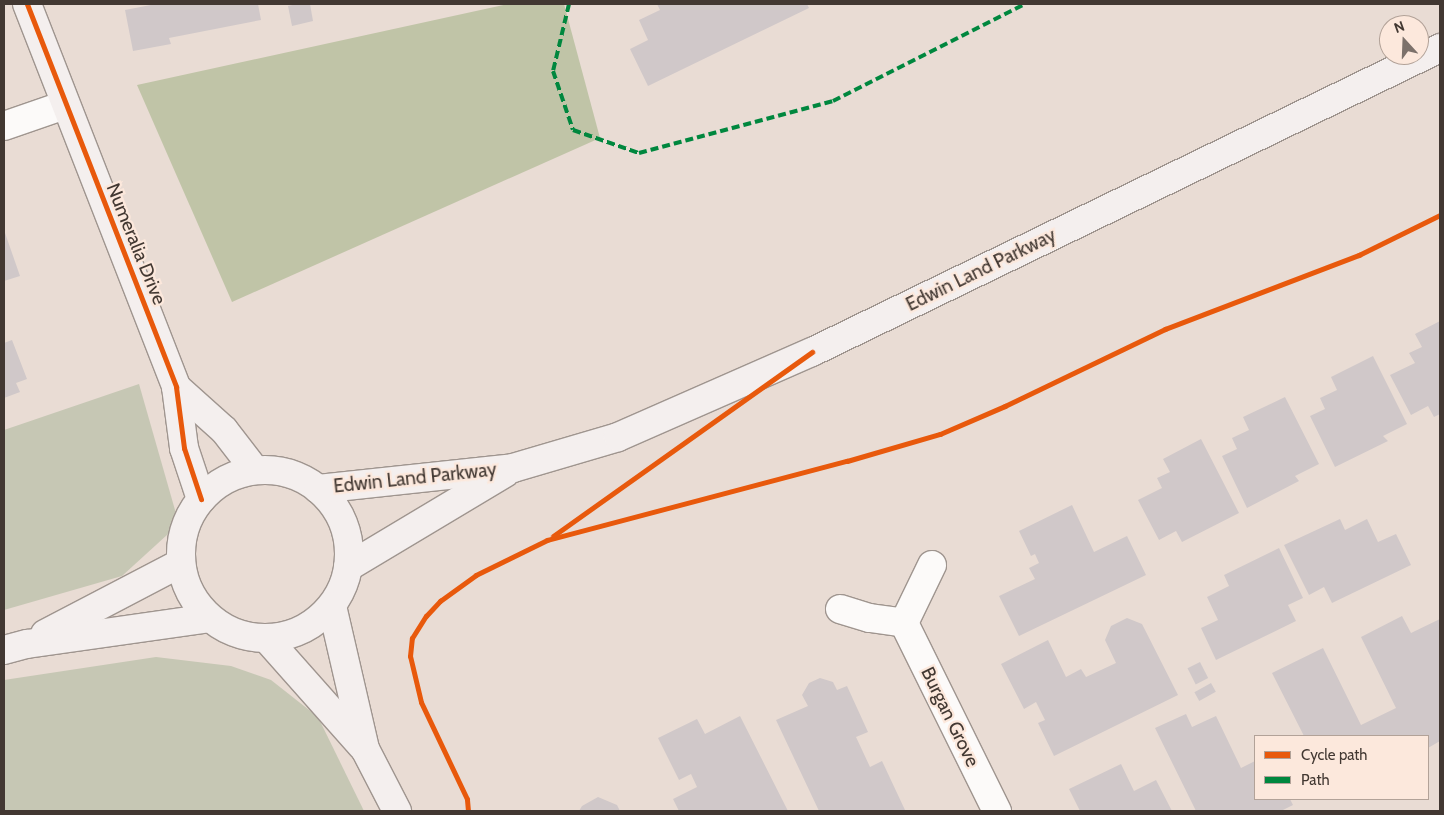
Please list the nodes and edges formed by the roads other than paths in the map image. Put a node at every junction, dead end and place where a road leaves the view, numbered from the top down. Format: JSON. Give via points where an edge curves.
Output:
{"nodes":[{"id":1,"x":27,"y":4,"type":"edge"},
{"id":2,"x":1440,"y":48,"type":"edge"},
{"id":3,"x":65,"y":105,"type":"junction"},
{"id":4,"x":4,"y":126,"type":"edge"},
{"id":5,"x":176,"y":386,"type":"junction"},
{"id":6,"x":513,"y":468,"type":"junction"},
{"id":7,"x":254,"y":469,"type":"junction"},
{"id":8,"x":318,"y":488,"type":"junction"},
{"id":9,"x":201,"y":499,"type":"junction"},
{"id":10,"x":181,"y":563,"type":"junction"},
{"id":11,"x":932,"y":565,"type":"dead end"},
{"id":12,"x":348,"y":567,"type":"junction"},
{"id":13,"x":332,"y":606,"type":"junction"},
{"id":14,"x":840,"y":609,"type":"dead end"},
{"id":15,"x":209,"y":618,"type":"junction"},
{"id":16,"x":904,"y":623,"type":"junction"},
{"id":17,"x":267,"y":639,"type":"junction"},
{"id":18,"x":15,"y":647,"type":"edge"},
{"id":19,"x":365,"y":748,"type":"junction"},
{"id":20,"x":397,"y":811,"type":"edge"},
{"id":21,"x":997,"y":811,"type":"edge"}],
"edges":[{"from":1,"to":3,"type":"main road","name":"Numeralia Drive"},
{"from":2,"to":6,"type":"main road","name":"Edwin Land Parkway","via":[[735,388],[618,437]]},
{"from":3,"to":4,"type":"street"},
{"from":3,"to":5,"type":"main road","name":"Numeralia Drive"},
{"from":5,"to":7,"type":"main road","name":"Numeralia Drive","via":[[224,430]]},
{"from":5,"to":9,"type":"main road","name":"Numeralia Drive","via":[[184,448]]},
{"from":6,"to":8,"type":"main road","name":"Edwin Land Parkway"},
{"from":6,"to":12,"type":"main road","name":"Edwin Land Parkway"},
{"from":7,"to":8,"type":"main road","via":[[298,477]]},
{"from":7,"to":9,"type":"main road","via":[[232,476]]},
{"from":8,"to":12,"type":"main road","via":[[333,504],[344,524],[349,545]]},
{"from":9,"to":10,"type":"main road","via":[[188,518],[181,540]]},
{"from":10,"to":15,"type":"main road","via":[[189,593]]},
{"from":10,"to":18,"type":"main road"},
{"from":11,"to":16,"type":"street"},
{"from":12,"to":13,"type":"main road"},
{"from":13,"to":17,"type":"main road","via":[[314,622],[292,634]]},
{"from":13,"to":19,"type":"main road"},
{"from":14,"to":16,"type":"street"},
{"from":15,"to":17,"type":"main road","via":[[236,634]]},
{"from":15,"to":18,"type":"main road"},
{"from":16,"to":21,"type":"street","name":"Burgan Grove"},
{"from":17,"to":19,"type":"main road"},
{"from":19,"to":20,"type":"main road"}]}
